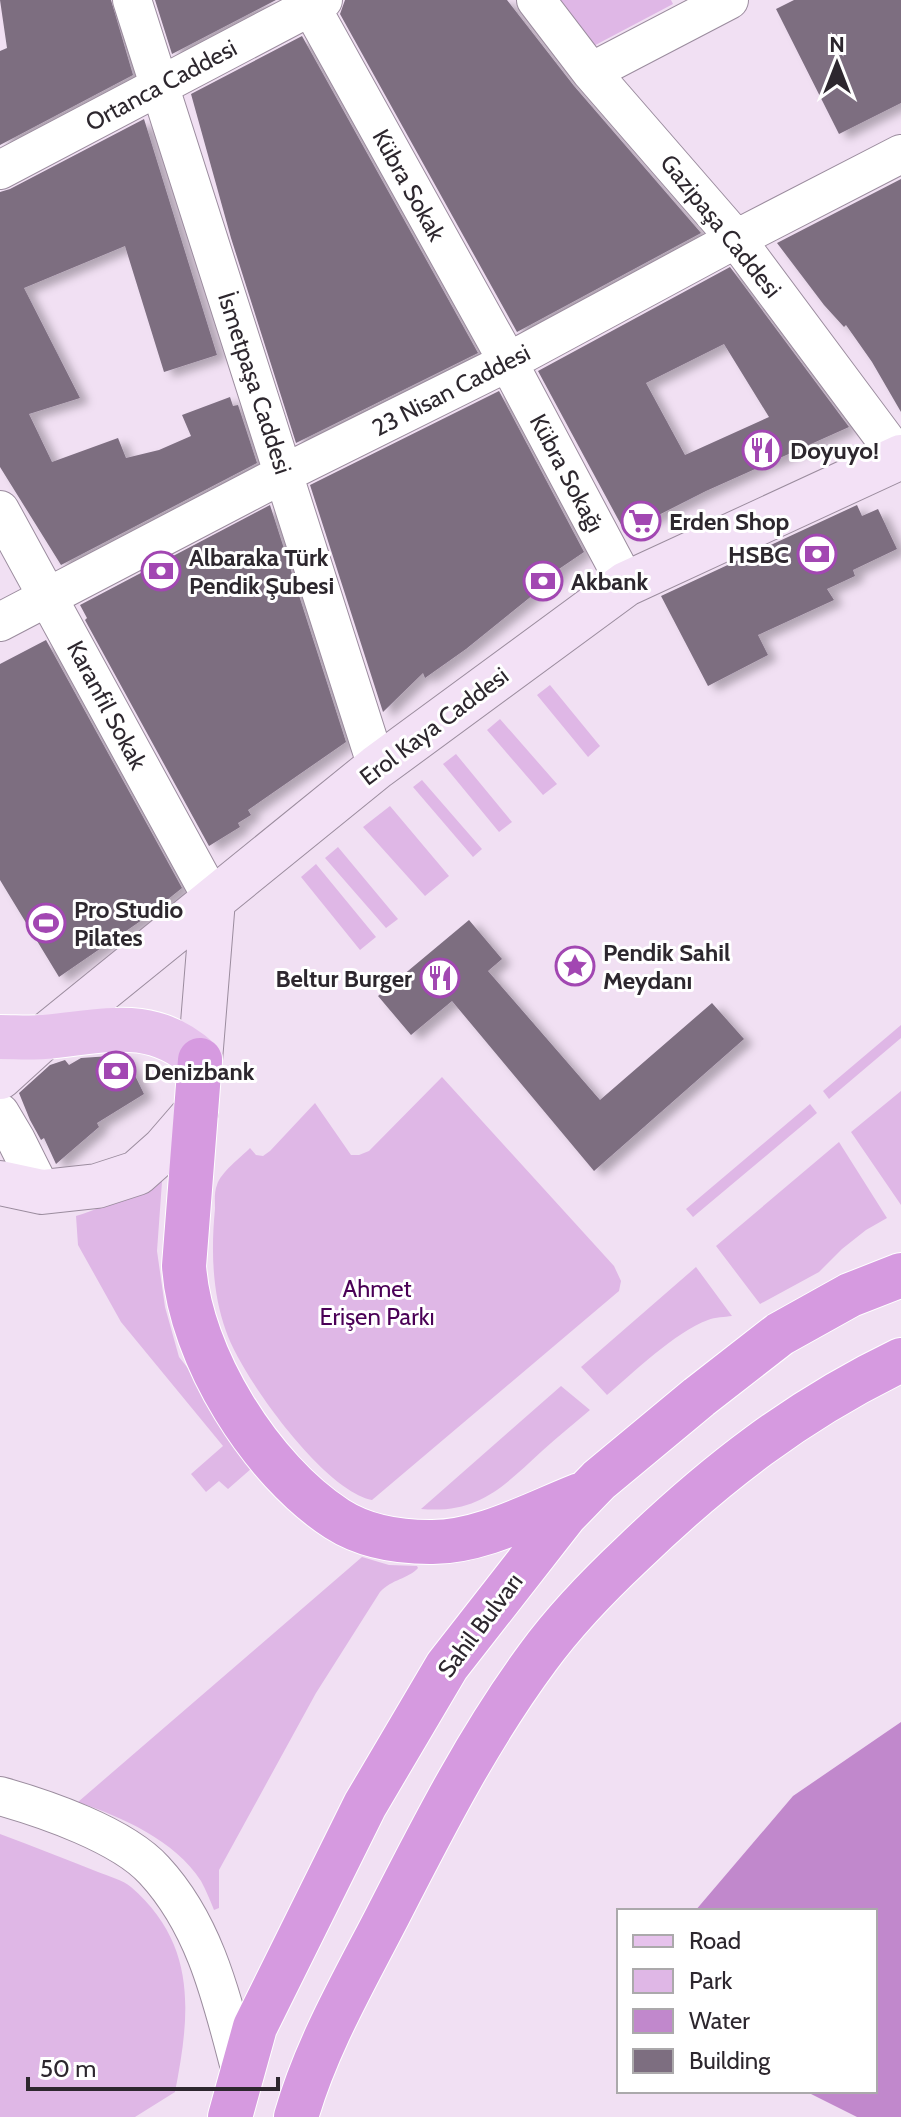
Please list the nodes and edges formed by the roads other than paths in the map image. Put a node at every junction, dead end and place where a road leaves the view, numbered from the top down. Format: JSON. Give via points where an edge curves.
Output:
{"nodes":[{"id":1,"x":132,"y":0,"type":"edge"},
{"id":2,"x":536,"y":0,"type":"edge"},
{"id":3,"x":729,"y":0,"type":"edge"},
{"id":4,"x":317,"y":3,"type":"edge"},
{"id":5,"x":591,"y":72,"type":"junction"},
{"id":6,"x":160,"y":85,"type":"junction"},
{"id":7,"x":901,"y":154,"type":"edge"},
{"id":8,"x":0,"y":170,"type":"edge"},
{"id":9,"x":736,"y":239,"type":"junction"},
{"id":10,"x":508,"y":362,"type":"junction"},
{"id":11,"x":900,"y":458,"type":"edge"},
{"id":12,"x":283,"y":474,"type":"junction"},
{"id":13,"x":0,"y":510,"type":"edge"},
{"id":14,"x":626,"y":584,"type":"junction"},
{"id":15,"x":49,"y":596,"type":"junction"},
{"id":16,"x":0,"y":622,"type":"edge"},
{"id":17,"x":377,"y":767,"type":"junction"},
{"id":18,"x":213,"y":900,"type":"junction"},
{"id":19,"x":0,"y":1037,"type":"edge"},
{"id":20,"x":44,"y":1037,"type":"junction"},
{"id":21,"x":200,"y":1060,"type":"junction"},
{"id":22,"x":0,"y":1077,"type":"edge"},
{"id":23,"x":196,"y":1112,"type":"junction"},
{"id":24,"x":0,"y":1113,"type":"edge"},
{"id":25,"x":0,"y":1183,"type":"edge"},
{"id":26,"x":42,"y":1192,"type":"junction"},
{"id":27,"x":901,"y":1275,"type":"edge"},
{"id":28,"x":901,"y":1360,"type":"edge"},
{"id":29,"x":586,"y":1493,"type":"junction"},
{"id":30,"x":0,"y":1796,"type":"edge"},
{"id":31,"x":241,"y":2072,"type":"junction"},
{"id":32,"x":230,"y":2117,"type":"edge"},
{"id":33,"x":296,"y":2117,"type":"edge"}],
"edges":[{"from":1,"to":6,"type":"street","name":"İsmetpaşa Caddesi"},
{"from":2,"to":5,"type":"street","name":"Gazipaşa Caddesi"},
{"from":3,"to":5,"type":"street"},
{"from":4,"to":6,"type":"street","name":"Ortanca Caddesi"},
{"from":4,"to":10,"type":"street","name":"Kübra Sokak"},
{"from":5,"to":9,"type":"street","name":"Gazipaşa Caddesi"},
{"from":6,"to":8,"type":"street","name":"Ortanca Caddesi"},
{"from":6,"to":12,"type":"street","name":"İsmetpaşa Caddesi"},
{"from":7,"to":9,"type":"street","name":"23 Nisan Caddesi"},
{"from":9,"to":10,"type":"street","name":"23 Nisan Caddesi"},
{"from":9,"to":11,"type":"street","name":"Gazipaşa Caddesi"},
{"from":10,"to":12,"type":"street","name":"23 Nisan Caddesi"},
{"from":10,"to":14,"type":"street","name":"Kübra Sokağı"},
{"from":11,"to":14,"type":"street","name":"Erol Kaya Caddesi"},
{"from":12,"to":15,"type":"street","name":"23 Nisan Caddesi"},
{"from":12,"to":17,"type":"street","name":"İsmetpaşa Caddesi"},
{"from":13,"to":15,"type":"street","name":"Karanfil Sokak"},
{"from":14,"to":17,"type":"street","name":"Erol Kaya Caddesi"},
{"from":15,"to":16,"type":"street","name":"23 Nisan Caddesi"},
{"from":15,"to":18,"type":"street","name":"Karanfil Sokak"},
{"from":17,"to":18,"type":"street","name":"Erol Kaya Caddesi"},
{"from":18,"to":20,"type":"street","name":"Erol Kaya Caddesi"},
{"from":18,"to":21,"type":"street"},
{"from":19,"to":20,"type":"main road"},
{"from":20,"to":21,"type":"main road","via":[[91,1029],[139,1031],[171,1039]]},
{"from":20,"to":22,"type":"street","name":"Erol Kaya Caddesi"},
{"from":21,"to":23,"type":"highway"},
{"from":23,"to":26,"type":"street","via":[[137,1173],[97,1186]]},
{"from":23,"to":29,"type":"highway","via":[[184,1266],[191,1313],[227,1396],[291,1481],[338,1520],[364,1532],[430,1542],[477,1535]]},
{"from":24,"to":26,"type":"street"},
{"from":25,"to":26,"type":"street"},
{"from":27,"to":29,"type":"highway","name":"Sahil Bulvarı","via":[[850,1295],[780,1334]]},
{"from":28,"to":33,"type":"highway","via":[[858,1381],[742,1456],[603,1581],[538,1656],[433,1826],[318,2053]]},
{"from":29,"to":31,"type":"highway","name":"Sahil Bulvarı","via":[[447,1666],[365,1805],[255,2027]]},
{"from":30,"to":31,"type":"street","via":[[99,1834],[153,1869],[203,1946]]},
{"from":31,"to":32,"type":"highway","name":"Sahil Bulvarı"}]}
